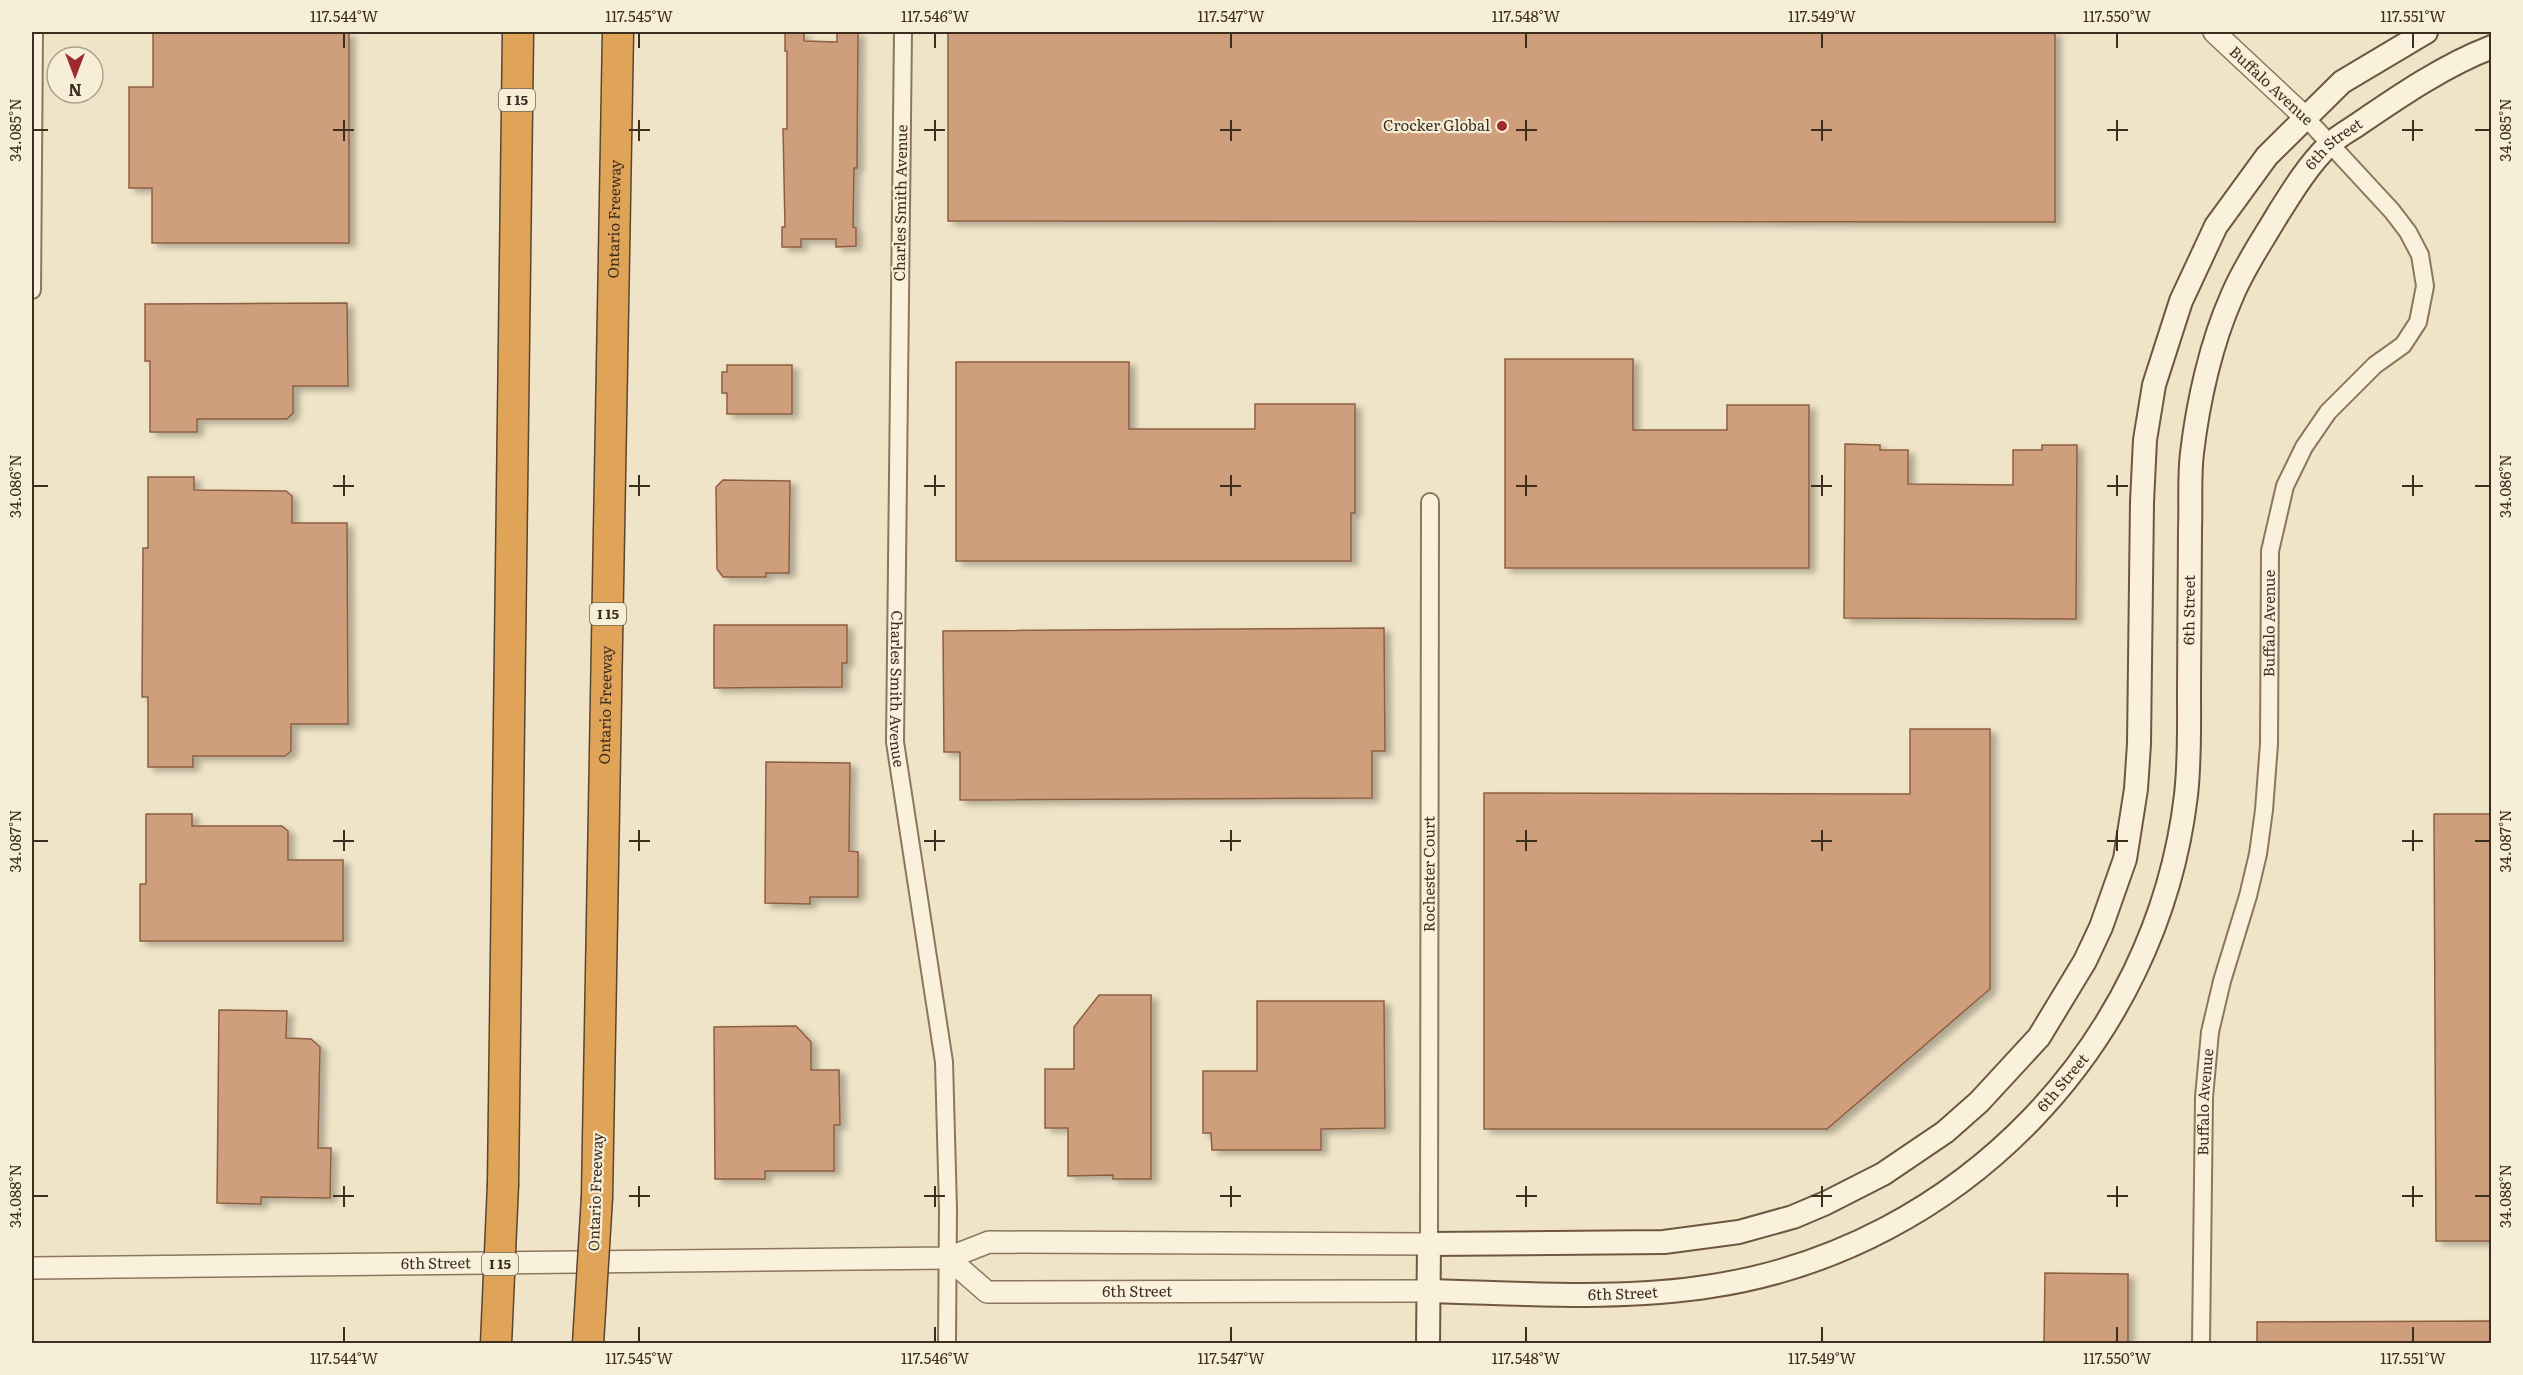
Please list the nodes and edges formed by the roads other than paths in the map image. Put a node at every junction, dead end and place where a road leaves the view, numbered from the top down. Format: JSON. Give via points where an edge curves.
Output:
{"nodes":[{"id":1,"x":34,"y":32,"type":"edge"},
{"id":2,"x":518,"y":32,"type":"edge"},
{"id":3,"x":618,"y":32,"type":"edge"},
{"id":4,"x":903,"y":32,"type":"edge"},
{"id":5,"x":2214,"y":32,"type":"edge"},
{"id":6,"x":2426,"y":32,"type":"edge"},
{"id":7,"x":2492,"y":47,"type":"edge"},
{"id":8,"x":2307,"y":118,"type":"junction"},
{"id":9,"x":2330,"y":144,"type":"junction"},
{"id":10,"x":32,"y":290,"type":"edge"},
{"id":11,"x":1430,"y":502,"type":"dead end"},
{"id":12,"x":1429,"y":1244,"type":"junction"},
{"id":13,"x":948,"y":1258,"type":"junction"},
{"id":14,"x":32,"y":1268,"type":"edge"},
{"id":15,"x":1427,"y":1291,"type":"junction"},
{"id":16,"x":496,"y":1344,"type":"edge"},
{"id":17,"x":588,"y":1344,"type":"edge"},
{"id":18,"x":947,"y":1344,"type":"edge"},
{"id":19,"x":1428,"y":1344,"type":"edge"},
{"id":20,"x":2201,"y":1344,"type":"edge"}],
"edges":[{"from":1,"to":10,"type":"street"},
{"from":2,"to":16,"type":"highway","number":"I 15","bridge":true,"via":[[503,1184]]},
{"from":3,"to":17,"type":"highway","name":"Ontario Freeway","number":"I 15","bridge":true,"via":[[597,1197]]},
{"from":4,"to":13,"type":"street","name":"Charles Smith Avenue","via":[[895,742],[944,1062]]},
{"from":5,"to":8,"type":"street","name":"Buffalo Avenue"},
{"from":6,"to":8,"type":"main road","name":"6th Street","via":[[2342,82]]},
{"from":7,"to":9,"type":"main road","name":"6th Street","via":[[2470,55]]},
{"from":8,"to":9,"type":"street","name":"Buffalo Avenue"},
{"from":8,"to":12,"type":"main road","name":"6th Street","via":[[2267,156],[2216,226],[2181,301],[2154,386],[2145,440],[2139,744],[2132,824],[2125,859],[2101,927],[2039,1037],[1979,1102],[1945,1132],[1883,1174],[1793,1217],[1739,1232],[1664,1242]]},
{"from":9,"to":15,"type":"main road","name":"6th Street","via":[[2296,185],[2252,256],[2227,307],[2210,357],[2191,455],[2189,771],[2180,832],[2150,940],[2106,1025],[2063,1086],[2000,1151],[1952,1189],[1899,1223],[1808,1263],[1746,1280],[1653,1292]]},
{"from":9,"to":20,"type":"street","name":"Buffalo Avenue","via":[[2408,232],[2420,255],[2425,286],[2418,321],[2403,345],[2375,365],[2328,412],[2304,447],[2285,486],[2270,551],[2269,744],[2264,810],[2248,896],[2210,1032],[2204,1097]]},
{"from":11,"to":12,"type":"street","name":"Rochester Court"},
{"from":12,"to":13,"type":"street","name":"6th Street","via":[[989,1242]]},
{"from":12,"to":15,"type":"main road"},
{"from":13,"to":14,"type":"street","name":"6th Street"},
{"from":13,"to":15,"type":"street","name":"6th Street","via":[[987,1292]]},
{"from":13,"to":18,"type":"street","name":"Charles Smith Avenue"},
{"from":15,"to":19,"type":"main road"}]}
